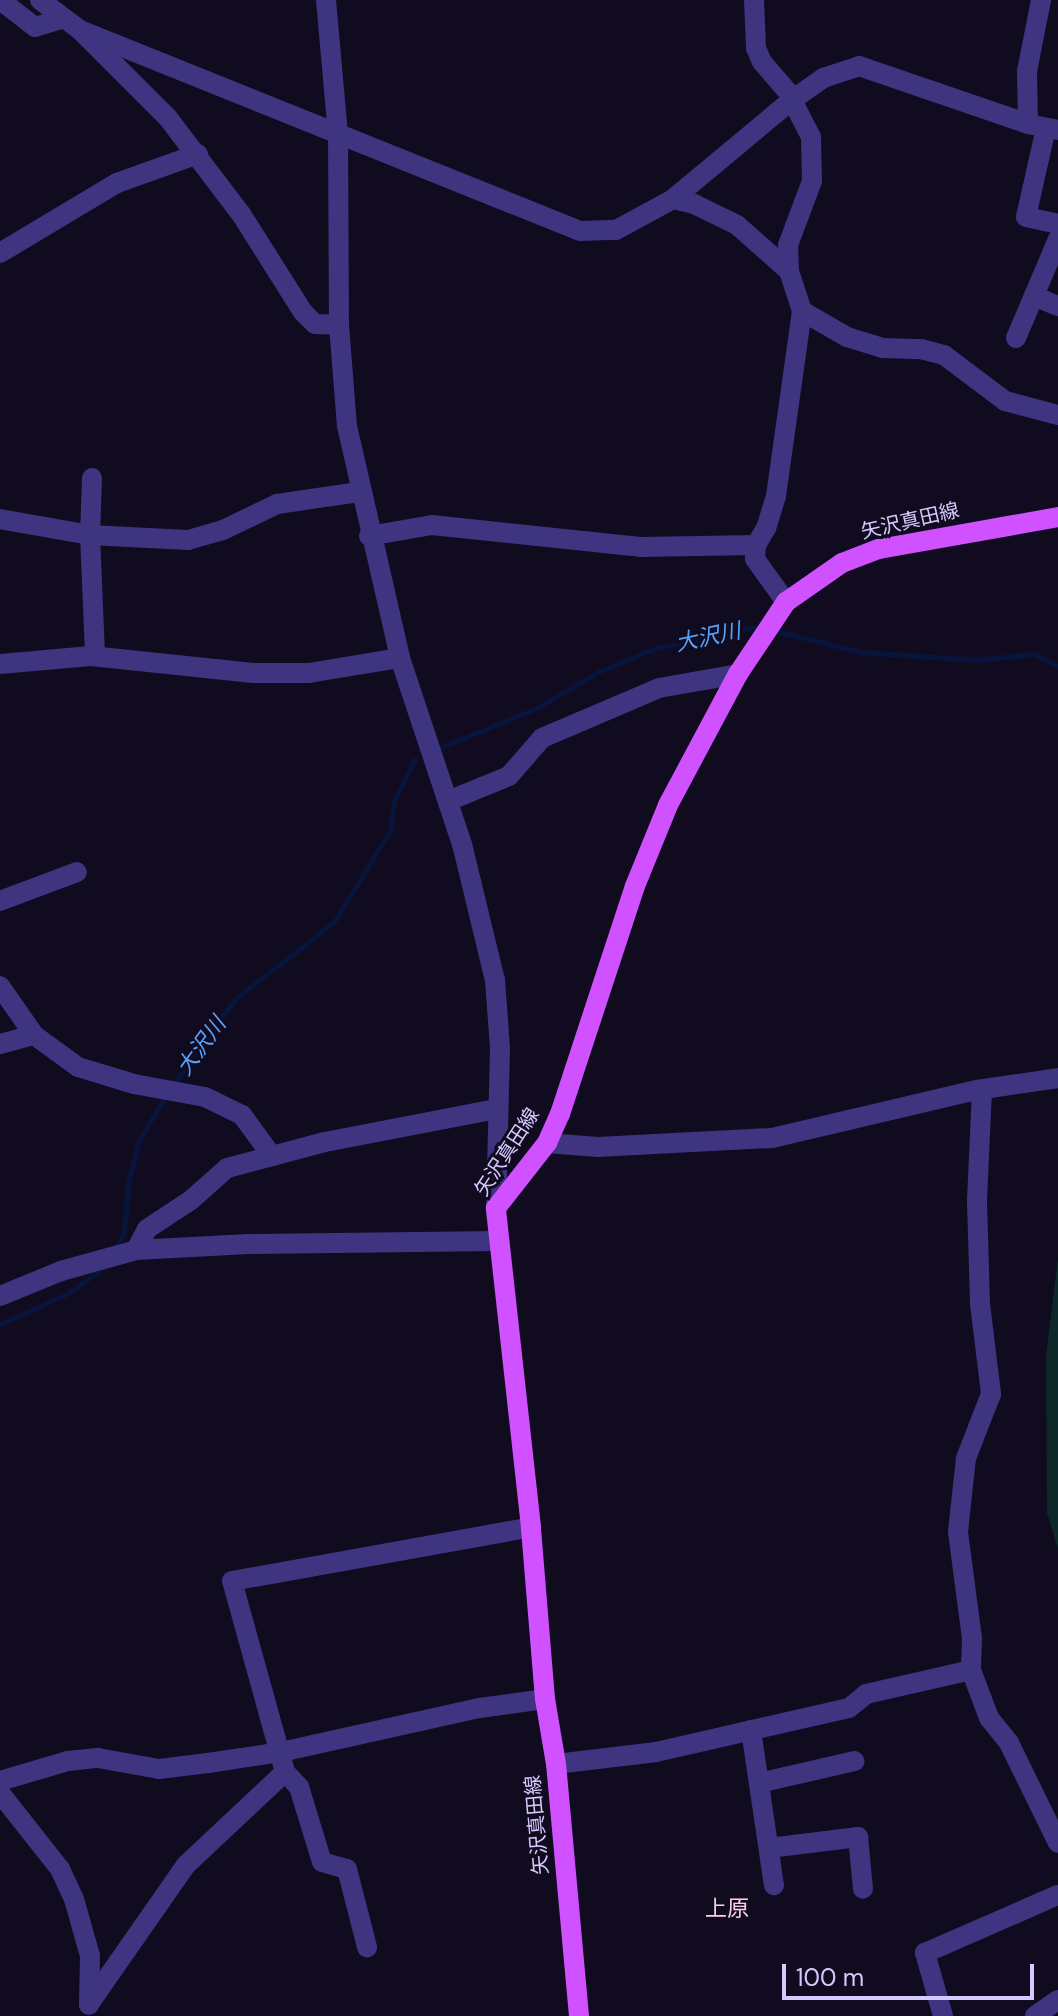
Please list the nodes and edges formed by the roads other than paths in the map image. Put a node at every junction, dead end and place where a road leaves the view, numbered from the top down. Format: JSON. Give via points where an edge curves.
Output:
{"nodes":[{"id":1,"x":0,"y":0,"type":"edge"},
{"id":2,"x":40,"y":0,"type":"edge"},
{"id":3,"x":326,"y":0,"type":"edge"},
{"id":4,"x":754,"y":0,"type":"edge"},
{"id":5,"x":1041,"y":0,"type":"edge"},
{"id":6,"x":72,"y":24,"type":"junction"},
{"id":7,"x":793,"y":99,"type":"junction"},
{"id":8,"x":1044,"y":128,"type":"edge"},
{"id":9,"x":338,"y":135,"type":"junction"},
{"id":10,"x":198,"y":154,"type":"junction"},
{"id":11,"x":673,"y":199,"type":"junction"},
{"id":12,"x":1058,"y":224,"type":"edge"},
{"id":13,"x":1058,"y":239,"type":"edge"},
{"id":14,"x":0,"y":253,"type":"edge"},
{"id":15,"x":789,"y":271,"type":"junction"},
{"id":16,"x":1034,"y":296,"type":"junction"},
{"id":17,"x":1058,"y":306,"type":"edge"},
{"id":18,"x":802,"y":311,"type":"junction"},
{"id":19,"x":339,"y":325,"type":"junction"},
{"id":20,"x":1016,"y":338,"type":"dead end"},
{"id":21,"x":1058,"y":415,"type":"edge"},
{"id":22,"x":92,"y":478,"type":"dead end"},
{"id":23,"x":359,"y":492,"type":"junction"},
{"id":24,"x":1058,"y":517,"type":"edge"},
{"id":25,"x":0,"y":519,"type":"edge"},
{"id":26,"x":90,"y":535,"type":"junction"},
{"id":27,"x":369,"y":536,"type":"junction"},
{"id":28,"x":756,"y":545,"type":"junction"},
{"id":29,"x":786,"y":602,"type":"junction"},
{"id":30,"x":95,"y":656,"type":"junction"},
{"id":31,"x":400,"y":658,"type":"junction"},
{"id":32,"x":0,"y":664,"type":"edge"},
{"id":33,"x":738,"y":674,"type":"junction"},
{"id":34,"x":448,"y":801,"type":"junction"},
{"id":35,"x":77,"y":872,"type":"dead end"},
{"id":36,"x":0,"y":901,"type":"edge"},
{"id":37,"x":0,"y":986,"type":"edge"},
{"id":38,"x":34,"y":1035,"type":"junction"},
{"id":39,"x":0,"y":1044,"type":"edge"},
{"id":40,"x":1058,"y":1078,"type":"edge"},
{"id":41,"x":982,"y":1090,"type":"junction"},
{"id":42,"x":497,"y":1109,"type":"junction"},
{"id":43,"x":547,"y":1143,"type":"junction"},
{"id":44,"x":272,"y":1156,"type":"junction"},
{"id":45,"x":496,"y":1208,"type":"junction"},
{"id":46,"x":497,"y":1241,"type":"junction"},
{"id":47,"x":136,"y":1250,"type":"junction"},
{"id":48,"x":0,"y":1296,"type":"edge"},
{"id":49,"x":531,"y":1527,"type":"junction"},
{"id":50,"x":971,"y":1670,"type":"junction"},
{"id":51,"x":545,"y":1699,"type":"junction"},
{"id":52,"x":751,"y":1730,"type":"junction"},
{"id":53,"x":855,"y":1761,"type":"dead end"},
{"id":54,"x":283,"y":1762,"type":"junction"},
{"id":55,"x":556,"y":1764,"type":"junction"},
{"id":56,"x":0,"y":1781,"type":"edge"},
{"id":57,"x":759,"y":1783,"type":"junction"},
{"id":58,"x":0,"y":1793,"type":"edge"},
{"id":59,"x":1058,"y":1840,"type":"edge"},
{"id":60,"x":769,"y":1848,"type":"junction"},
{"id":61,"x":774,"y":1885,"type":"dead end"},
{"id":62,"x":863,"y":1889,"type":"dead end"},
{"id":63,"x":1058,"y":1895,"type":"edge"},
{"id":64,"x":367,"y":1947,"type":"dead end"},
{"id":65,"x":1058,"y":2000,"type":"edge"},
{"id":66,"x":87,"y":2010,"type":"edge"},
{"id":67,"x":579,"y":2016,"type":"edge"},
{"id":68,"x":943,"y":2016,"type":"edge"},
{"id":69,"x":1035,"y":2016,"type":"edge"}],
"edges":[{"from":1,"to":6,"type":"street","via":[[35,27]]},
{"from":2,"to":6,"type":"street"},
{"from":3,"to":9,"type":"street"},
{"from":4,"to":7,"type":"street","via":[[756,48]]},
{"from":5,"to":8,"type":"street","via":[[1027,71]]},
{"from":6,"to":9,"type":"street"},
{"from":6,"to":10,"type":"street"},
{"from":7,"to":8,"type":"street","via":[[823,78],[859,66]]},
{"from":7,"to":11,"type":"street"},
{"from":7,"to":15,"type":"street","via":[[811,137],[812,181],[788,245]]},
{"from":8,"to":12,"type":"street","via":[[1026,217]]},
{"from":9,"to":11,"type":"street","via":[[580,231],[616,230]]},
{"from":9,"to":19,"type":"street"},
{"from":10,"to":14,"type":"street","via":[[117,183]]},
{"from":10,"to":19,"type":"street","via":[[303,312],[315,324]]},
{"from":11,"to":15,"type":"street","via":[[737,225]]},
{"from":13,"to":16,"type":"street"},
{"from":15,"to":18,"type":"street"},
{"from":16,"to":17,"type":"street"},
{"from":16,"to":20,"type":"street"},
{"from":18,"to":21,"type":"street","via":[[859,341],[944,355],[1005,401]]},
{"from":18,"to":28,"type":"street","via":[[776,496]]},
{"from":19,"to":23,"type":"street","via":[[342,388]]},
{"from":22,"to":26,"type":"street"},
{"from":23,"to":26,"type":"street","via":[[277,504],[188,540]]},
{"from":23,"to":27,"type":"street"},
{"from":24,"to":29,"type":"main road","name":"矢沢真田線","via":[[879,549],[842,563]]},
{"from":25,"to":26,"type":"street"},
{"from":26,"to":30,"type":"street"},
{"from":27,"to":28,"type":"street","via":[[432,525],[640,547]]},
{"from":27,"to":31,"type":"street"},
{"from":28,"to":29,"type":"street","via":[[758,567]]},
{"from":29,"to":33,"type":"main road","name":"矢沢真田線"},
{"from":30,"to":31,"type":"street","via":[[267,673],[355,668]]},
{"from":30,"to":32,"type":"street"},
{"from":31,"to":34,"type":"street"},
{"from":33,"to":34,"type":"street","via":[[659,688],[542,738],[509,776]]},
{"from":33,"to":43,"type":"main road","name":"矢沢真田線","via":[[668,805],[635,886],[575,1077]]},
{"from":34,"to":42,"type":"street","via":[[495,980]]},
{"from":35,"to":36,"type":"street"},
{"from":37,"to":38,"type":"street"},
{"from":38,"to":39,"type":"street"},
{"from":38,"to":44,"type":"street","via":[[78,1067],[205,1097],[242,1115]]},
{"from":40,"to":41,"type":"street"},
{"from":41,"to":43,"type":"street","via":[[772,1138],[598,1147]]},
{"from":41,"to":50,"type":"street","via":[[979,1275],[991,1394],[966,1458],[958,1532]]},
{"from":42,"to":44,"type":"street"},
{"from":42,"to":45,"type":"street"},
{"from":43,"to":45,"type":"main road","name":"矢沢真田線"},
{"from":44,"to":47,"type":"street","via":[[227,1168],[147,1229]]},
{"from":45,"to":46,"type":"main road","name":"矢沢真田線"},
{"from":46,"to":47,"type":"street"},
{"from":46,"to":49,"type":"main road","name":"矢沢真田線"},
{"from":47,"to":48,"type":"street","via":[[61,1271]]},
{"from":49,"to":51,"type":"main road","name":"矢沢真田線"},
{"from":49,"to":54,"type":"street","via":[[232,1581]]},
{"from":50,"to":52,"type":"street","via":[[866,1694],[849,1708]]},
{"from":50,"to":59,"type":"street","via":[[989,1718],[1009,1743]]},
{"from":51,"to":54,"type":"street","via":[[480,1708]]},
{"from":51,"to":55,"type":"main road","name":"矢沢真田線"},
{"from":52,"to":55,"type":"street","via":[[656,1752]]},
{"from":52,"to":57,"type":"street"},
{"from":53,"to":57,"type":"street"},
{"from":54,"to":56,"type":"street","via":[[159,1769],[98,1758]]},
{"from":54,"to":64,"type":"street","via":[[299,1787],[322,1862],[347,1869]]},
{"from":54,"to":66,"type":"street","via":[[186,1865]]},
{"from":55,"to":67,"type":"main road","name":"矢沢真田線"},
{"from":57,"to":60,"type":"street"},
{"from":58,"to":66,"type":"street","via":[[53,1858],[74,1899],[90,1956]]},
{"from":60,"to":61,"type":"street"},
{"from":60,"to":62,"type":"street","via":[[858,1837]]},
{"from":63,"to":68,"type":"street","via":[[925,1953]]},
{"from":65,"to":69,"type":"street"}]}
